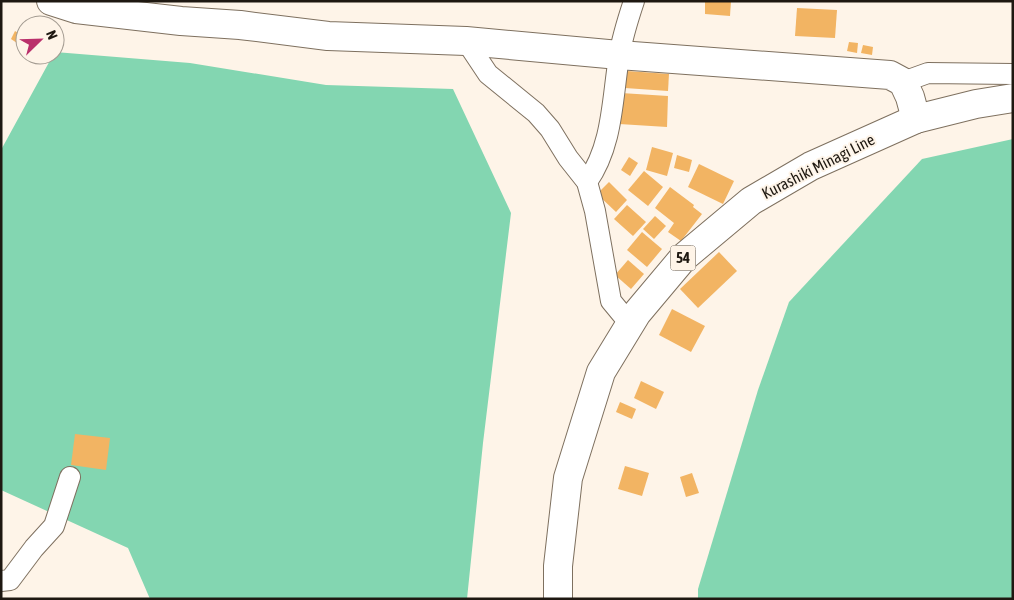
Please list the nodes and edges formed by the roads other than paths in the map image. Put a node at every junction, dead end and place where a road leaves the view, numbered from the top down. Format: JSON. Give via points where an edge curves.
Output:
{"nodes":[{"id":1,"x":51,"y":1,"type":"edge"},
{"id":2,"x":634,"y":1,"type":"edge"},
{"id":3,"x":466,"y":41,"type":"junction"},
{"id":4,"x":619,"y":55,"type":"junction"},
{"id":5,"x":1013,"y":74,"type":"edge"},
{"id":6,"x":903,"y":82,"type":"junction"},
{"id":7,"x":1013,"y":98,"type":"edge"},
{"id":8,"x":916,"y":120,"type":"junction"},
{"id":9,"x":586,"y":182,"type":"junction"},
{"id":10,"x":630,"y":324,"type":"junction"},
{"id":11,"x":70,"y":478,"type":"dead end"},
{"id":12,"x":1,"y":581,"type":"edge"},
{"id":13,"x":558,"y":599,"type":"edge"}],
"edges":[{"from":1,"to":3,"type":"street","via":[[76,9],[328,36]]},
{"from":2,"to":4,"type":"street"},
{"from":3,"to":4,"type":"street"},
{"from":3,"to":9,"type":"street","via":[[488,74],[536,113],[550,129]]},
{"from":4,"to":6,"type":"street","via":[[890,75]]},
{"from":4,"to":9,"type":"street","via":[[610,131],[596,170]]},
{"from":5,"to":6,"type":"street","via":[[928,73]]},
{"from":6,"to":8,"type":"street"},
{"from":7,"to":8,"type":"street","name":"Kurashiki Minagi Line","number":"54"},
{"from":8,"to":10,"type":"street","name":"Kurashiki Minagi Line","number":"54","via":[[812,166],[751,201],[684,257]]},
{"from":9,"to":10,"type":"street","via":[[595,211],[611,301]]},
{"from":10,"to":13,"type":"street","name":"Kurashiki Minagi Line","number":"54","via":[[601,372],[568,478],[558,566]]},
{"from":11,"to":12,"type":"street","via":[[54,526],[10,580]]}]}
